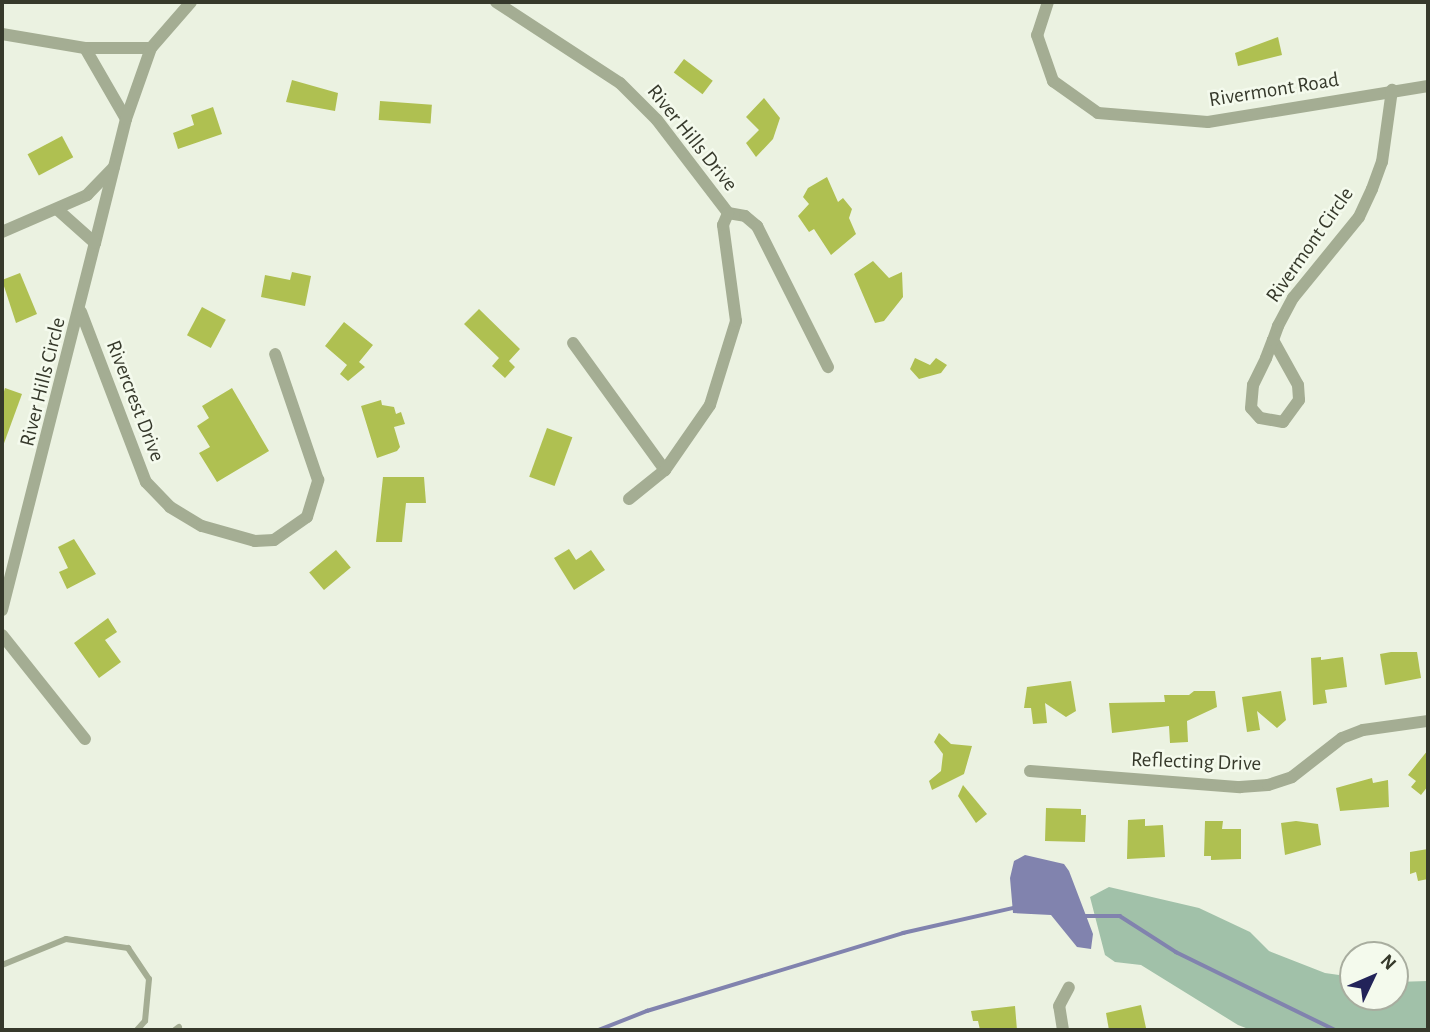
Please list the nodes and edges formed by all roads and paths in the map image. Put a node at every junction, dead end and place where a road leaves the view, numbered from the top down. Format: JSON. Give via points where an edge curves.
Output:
{"nodes":[{"id":1,"x":191,"y":2,"type":"edge"},
{"id":2,"x":496,"y":2,"type":"edge"},
{"id":3,"x":1048,"y":2,"type":"edge"},
{"id":4,"x":2,"y":34,"type":"edge"},
{"id":5,"x":85,"y":48,"type":"junction"},
{"id":6,"x":151,"y":48,"type":"junction"},
{"id":7,"x":1428,"y":86,"type":"edge"},
{"id":8,"x":1392,"y":90,"type":"junction"},
{"id":9,"x":126,"y":119,"type":"junction"},
{"id":10,"x":114,"y":167,"type":"junction"},
{"id":11,"x":58,"y":210,"type":"junction"},
{"id":12,"x":728,"y":213,"type":"junction"},
{"id":13,"x":2,"y":232,"type":"edge"},
{"id":14,"x":95,"y":243,"type":"junction"},
{"id":15,"x":81,"y":312,"type":"junction"},
{"id":16,"x":1273,"y":340,"type":"junction"},
{"id":17,"x":573,"y":343,"type":"dead end"},
{"id":18,"x":275,"y":354,"type":"dead end"},
{"id":19,"x":828,"y":367,"type":"dead end"},
{"id":20,"x":664,"y":470,"type":"junction"},
{"id":21,"x":629,"y":499,"type":"dead end"},
{"id":22,"x":2,"y":610,"type":"edge"},
{"id":23,"x":2,"y":635,"type":"edge"},
{"id":24,"x":1428,"y":721,"type":"edge"},
{"id":25,"x":85,"y":739,"type":"dead end"},
{"id":26,"x":1030,"y":771,"type":"dead end"},
{"id":27,"x":2,"y":965,"type":"edge"},
{"id":28,"x":1069,"y":988,"type":"dead end"},
{"id":29,"x":137,"y":1030,"type":"edge"},
{"id":30,"x":1063,"y":1030,"type":"edge"}],
"edges":[{"from":1,"to":6,"type":"street"},
{"from":2,"to":12,"type":"street","name":"River Hills Drive","via":[[620,83],[657,120]]},
{"from":3,"to":8,"type":"street","name":"Rivermont Road","via":[[1037,35],[1053,82],[1098,113],[1208,122]]},
{"from":4,"to":5,"type":"street"},
{"from":5,"to":6,"type":"street"},
{"from":5,"to":9,"type":"street"},
{"from":6,"to":9,"type":"street","name":"River Hills Circle"},
{"from":7,"to":8,"type":"street","name":"Rivermont Road"},
{"from":8,"to":16,"type":"street","name":"Rivermont Circle","via":[[1382,162],[1372,189],[1337,247],[1293,298]]},
{"from":9,"to":10,"type":"street","name":"River Hills Circle"},
{"from":10,"to":11,"type":"street","name":"River Hills Circle","via":[[87,195]]},
{"from":10,"to":14,"type":"street","name":"River Hills Circle"},
{"from":11,"to":13,"type":"street","name":"River Hills Circle"},
{"from":11,"to":14,"type":"street"},
{"from":12,"to":19,"type":"street","via":[[745,216],[762,235]]},
{"from":12,"to":20,"type":"street","name":"River Hills Drive","via":[[723,225],[736,321],[710,405]]},
{"from":14,"to":15,"type":"street","name":"River Hills Circle"},
{"from":15,"to":18,"type":"street","name":"Rivercrest Drive","via":[[146,482],[170,507],[202,526],[255,541],[275,540],[307,517],[318,480]]},
{"from":15,"to":22,"type":"street","name":"River Hills Circle"},
{"from":16,"to":16,"type":"street","name":"Rivermont Circle","via":[[1250,397],[1260,418],[1283,422],[1298,400],[1298,385]]},
{"from":17,"to":20,"type":"street"},
{"from":20,"to":21,"type":"street","name":"River Hills Drive"},
{"from":23,"to":25,"type":"street"},
{"from":24,"to":26,"type":"street","name":"Reflecting Drive","via":[[1363,730],[1342,738],[1292,777],[1268,785],[1240,787]]},
{"from":27,"to":29,"type":"lane","via":[[66,939],[128,948],[149,979],[145,1021]]},
{"from":28,"to":30,"type":"street","via":[[1059,1006]]}]}
